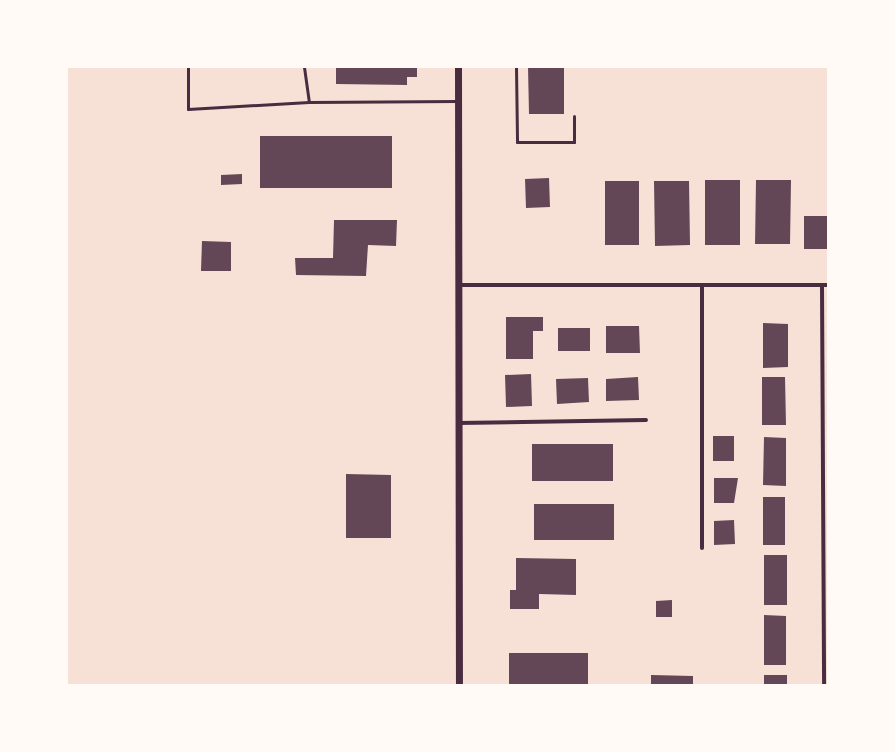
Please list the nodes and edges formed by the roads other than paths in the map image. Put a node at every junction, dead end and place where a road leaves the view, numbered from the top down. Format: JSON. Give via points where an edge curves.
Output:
{"nodes":[{"id":1,"x":188,"y":67,"type":"edge"},
{"id":2,"x":304,"y":67,"type":"edge"},
{"id":3,"x":458,"y":67,"type":"edge"},
{"id":4,"x":516,"y":67,"type":"edge"},
{"id":5,"x":458,"y":101,"type":"junction"},
{"id":6,"x":308,"y":102,"type":"junction"},
{"id":7,"x":574,"y":116,"type":"dead end"},
{"id":8,"x":458,"y":285,"type":"junction"},
{"id":9,"x":702,"y":285,"type":"junction"},
{"id":10,"x":822,"y":285,"type":"junction"},
{"id":11,"x":828,"y":285,"type":"edge"},
{"id":12,"x":646,"y":420,"type":"dead end"},
{"id":13,"x":458,"y":423,"type":"junction"},
{"id":14,"x":702,"y":548,"type":"dead end"},
{"id":15,"x":459,"y":685,"type":"edge"},
{"id":16,"x":824,"y":685,"type":"edge"}],
"edges":[{"from":1,"to":6,"type":"lane","via":[[188,109],[292,106]]},
{"from":2,"to":6,"type":"lane"},
{"from":3,"to":5,"type":"street"},
{"from":4,"to":7,"type":"lane","via":[[517,142],[574,142]]},
{"from":5,"to":6,"type":"lane"},
{"from":5,"to":8,"type":"street"},
{"from":8,"to":9,"type":"street"},
{"from":8,"to":13,"type":"street"},
{"from":9,"to":10,"type":"street"},
{"from":9,"to":14,"type":"street"},
{"from":10,"to":11,"type":"street"},
{"from":10,"to":16,"type":"street"},
{"from":12,"to":13,"type":"street"},
{"from":13,"to":15,"type":"street"}]}
